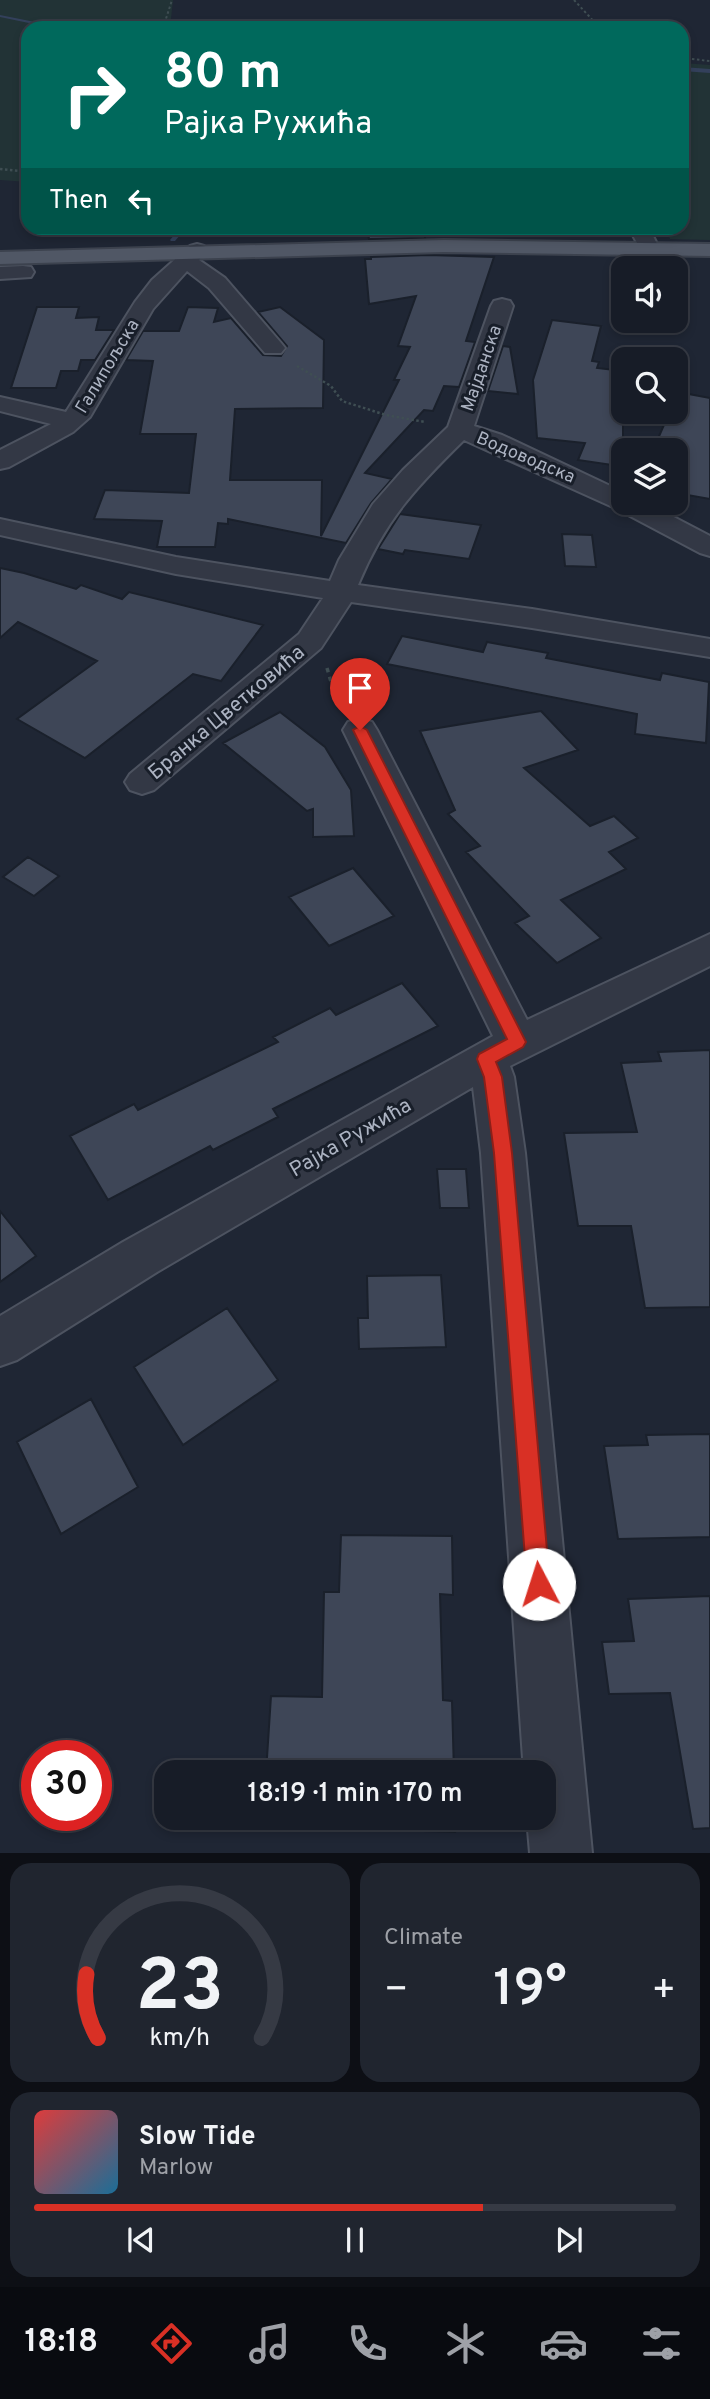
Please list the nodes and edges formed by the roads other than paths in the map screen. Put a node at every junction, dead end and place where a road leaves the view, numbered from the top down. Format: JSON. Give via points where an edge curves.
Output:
{"nodes":[{"id":1,"x":642,"y":235,"type":"edge"},
{"id":2,"x":649,"y":248,"type":"junction"},
{"id":3,"x":710,"y":250,"type":"edge"},
{"id":4,"x":192,"y":256,"type":"junction"},
{"id":5,"x":0,"y":258,"type":"edge"},
{"id":6,"x":23,"y":272,"type":"dead end"},
{"id":7,"x":0,"y":273,"type":"edge"},
{"id":8,"x":502,"y":306,"type":"dead end"},
{"id":9,"x":273,"y":348,"type":"road end"},
{"id":10,"x":0,"y":404,"type":"edge"},
{"id":11,"x":72,"y":421,"type":"junction"},
{"id":12,"x":460,"y":430,"type":"junction"},
{"id":13,"x":0,"y":461,"type":"edge"},
{"id":14,"x":611,"y":496,"type":"edge"},
{"id":15,"x":649,"y":515,"type":"edge"},
{"id":16,"x":0,"y":527,"type":"edge"},
{"id":17,"x":710,"y":547,"type":"edge"},
{"id":18,"x":340,"y":591,"type":"junction"},
{"id":19,"x":710,"y":648,"type":"edge"},
{"id":20,"x":360,"y":730,"type":"road end"},
{"id":21,"x":142,"y":782,"type":"dead end"},
{"id":22,"x":708,"y":953,"type":"edge"},
{"id":23,"x":501,"y":1050,"type":"junction"},
{"id":24,"x":0,"y":1343,"type":"edge"},
{"id":25,"x":561,"y":1853,"type":"edge"}],
"edges":[{"from":1,"to":2,"type":"street"},
{"from":2,"to":3,"type":"main road"},
{"from":2,"to":4,"type":"main road"},
{"from":4,"to":5,"type":"main road"},
{"from":4,"to":9,"type":"street"},
{"from":4,"to":11,"type":"street","name":"Галипољска","via":[[143,307],[98,386]]},
{"from":6,"to":7,"type":"street"},
{"from":8,"to":12,"type":"street","name":"Мајданска"},
{"from":10,"to":11,"type":"street"},
{"from":11,"to":13,"type":"street","name":"Галипољска"},
{"from":12,"to":14,"type":"street","name":"Водоводска"},
{"from":12,"to":18,"type":"street","name":"Водоводска","via":[[383,510]]},
{"from":15,"to":17,"type":"street","name":"Водоводска"},
{"from":16,"to":18,"type":"street","via":[[137,560]]},
{"from":18,"to":19,"type":"street","via":[[610,629]]},
{"from":18,"to":21,"type":"street","name":"Бранка Цветковића","via":[[310,641]]},
{"from":20,"to":23,"type":"street"},
{"from":22,"to":23,"type":"street","name":"Рајка Ружића"},
{"from":23,"to":24,"type":"street","name":"Рајка Ружића","via":[[140,1257]]},
{"from":23,"to":25,"type":"street","via":[[495,1087]]}]}
